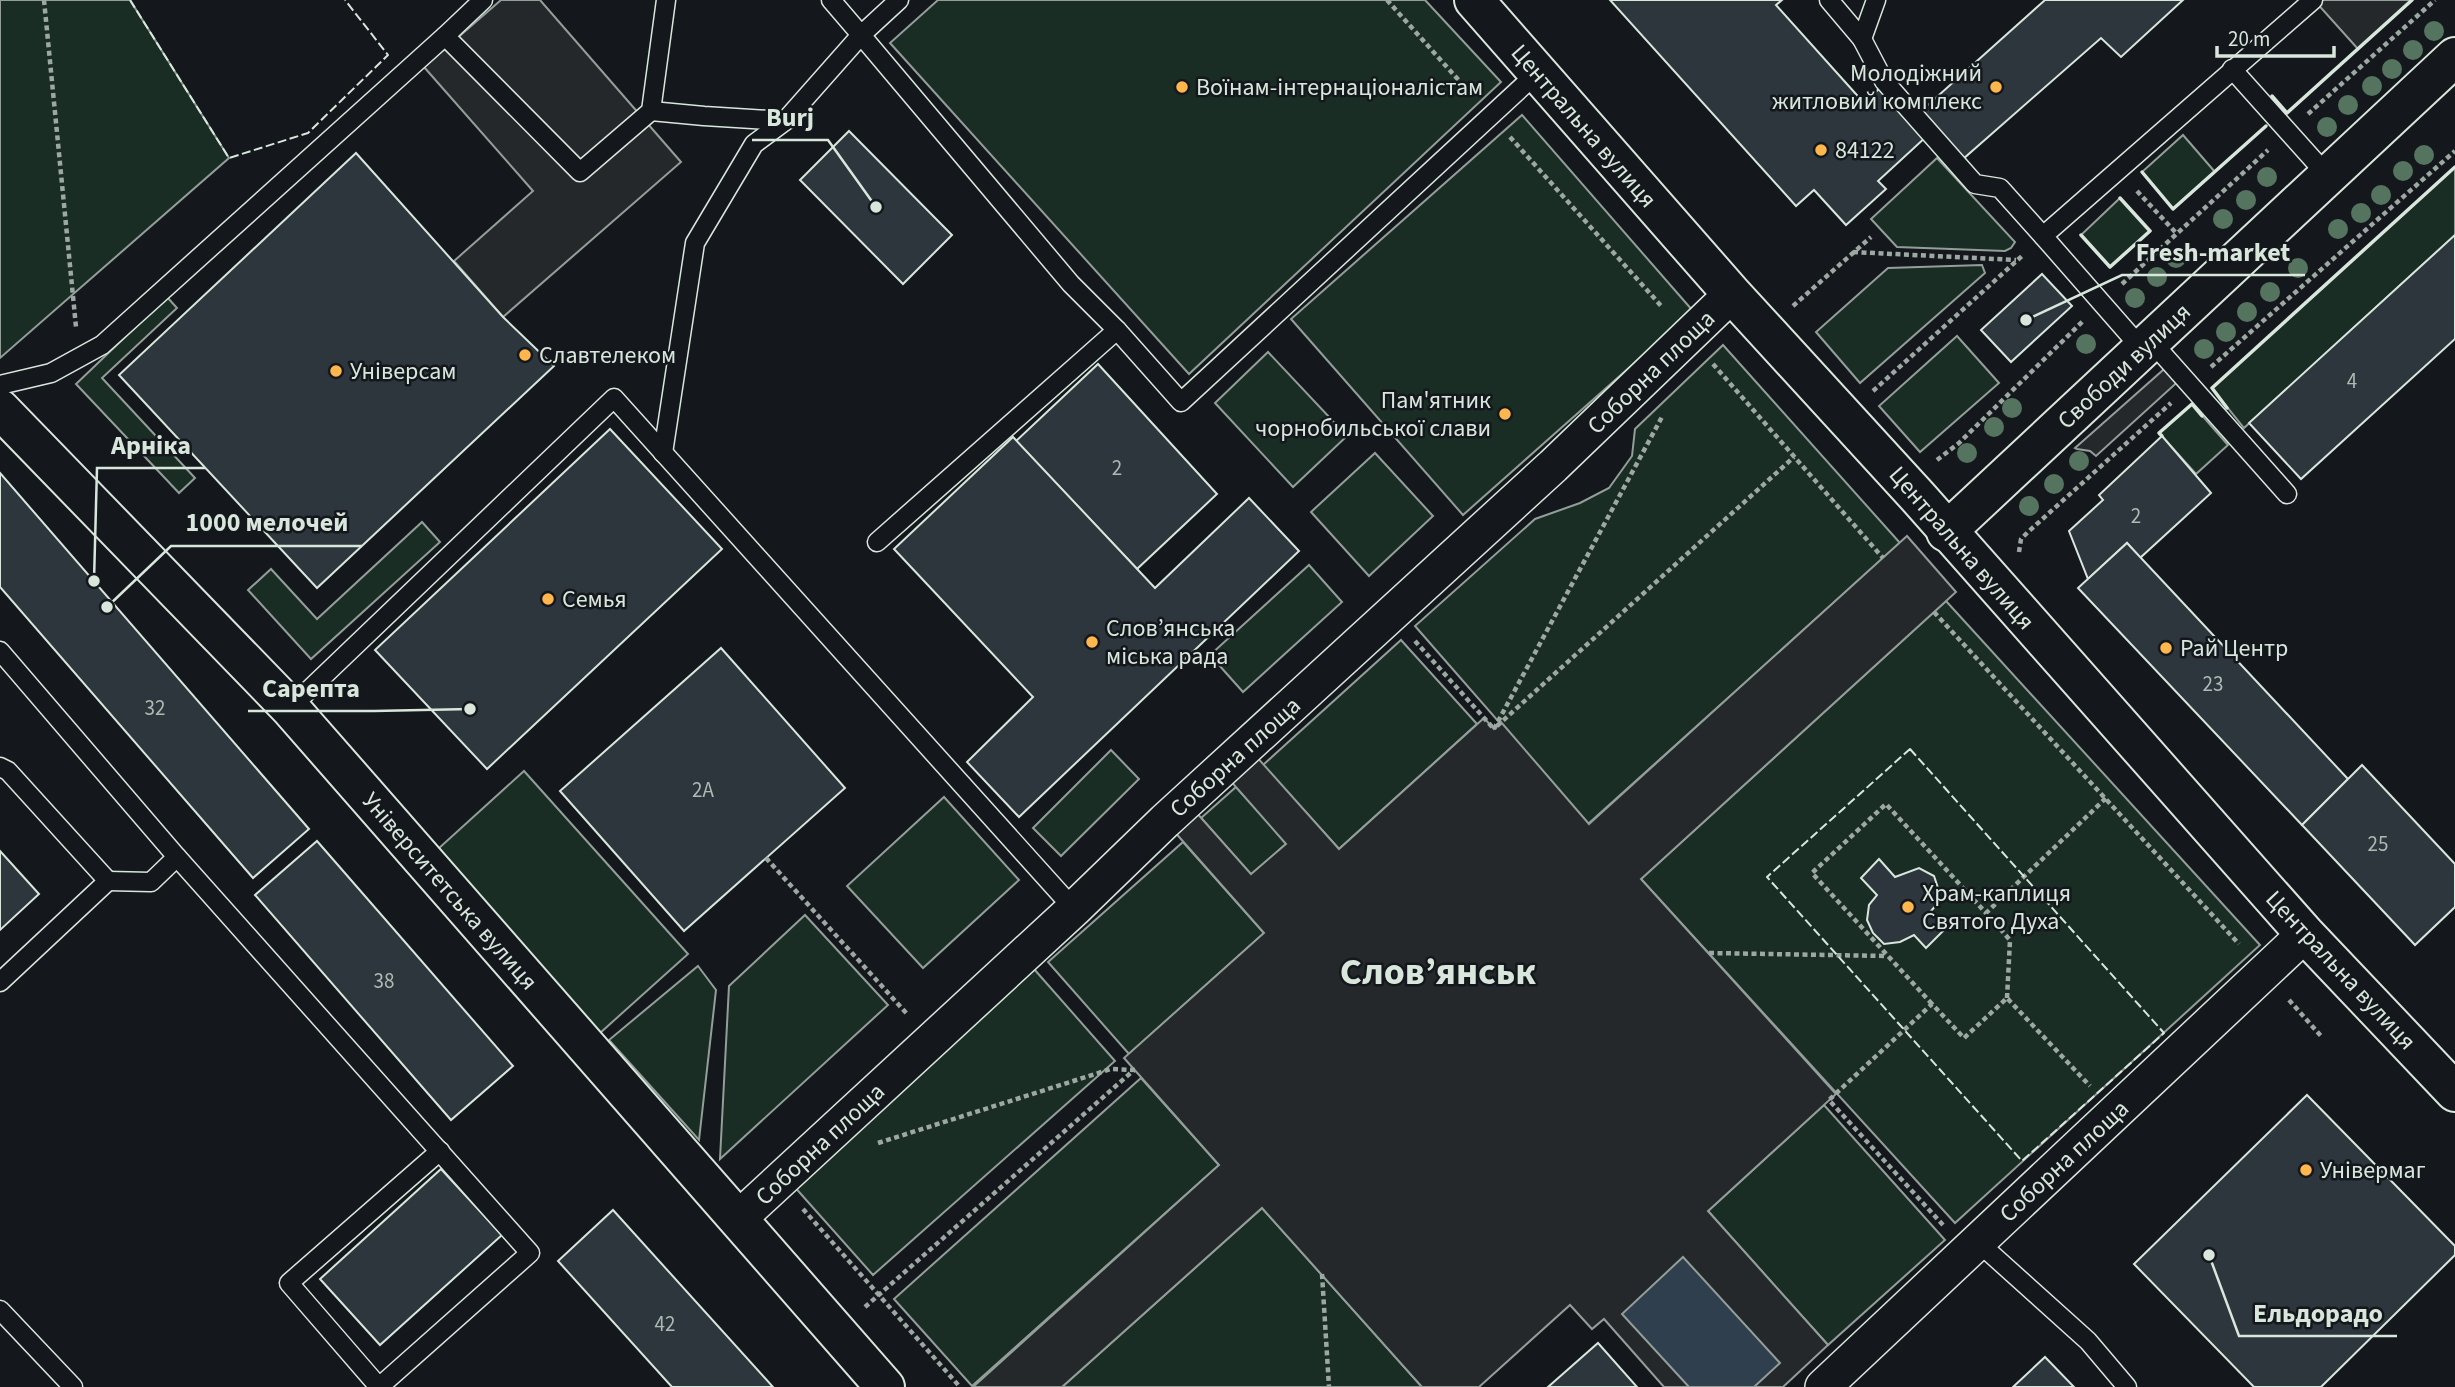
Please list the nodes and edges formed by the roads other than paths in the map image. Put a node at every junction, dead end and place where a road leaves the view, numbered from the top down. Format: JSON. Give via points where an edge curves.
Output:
{"nodes":[{"id":1,"x":483,"y":0,"type":"edge"},
{"id":2,"x":666,"y":0,"type":"edge"},
{"id":3,"x":831,"y":0,"type":"edge"},
{"id":4,"x":899,"y":0,"type":"edge"},
{"id":5,"x":1474,"y":0,"type":"edge"},
{"id":6,"x":1829,"y":0,"type":"edge"},
{"id":7,"x":1876,"y":0,"type":"edge"},
{"id":8,"x":2313,"y":0,"type":"edge"},
{"id":9,"x":861,"y":35,"type":"junction"},
{"id":10,"x":445,"y":36,"type":"junction"},
{"id":11,"x":1863,"y":39,"type":"junction"},
{"id":12,"x":2455,"y":57,"type":"edge"},
{"id":13,"x":2232,"y":69,"type":"junction"},
{"id":14,"x":1537,"y":73,"type":"junction"},
{"id":15,"x":651,"y":111,"type":"junction"},
{"id":16,"x":785,"y":121,"type":"junction"},
{"id":17,"x":2327,"y":175,"type":"junction"},
{"id":18,"x":2043,"y":236,"type":"junction"},
{"id":19,"x":1732,"y":294,"type":"junction"},
{"id":20,"x":1116,"y":330,"type":"junction"},
{"id":21,"x":2146,"y":345,"type":"junction"},
{"id":22,"x":0,"y":385,"type":"edge"},
{"id":23,"x":0,"y":409,"type":"edge"},
{"id":24,"x":663,"y":453,"type":"junction"},
{"id":25,"x":2287,"y":494,"type":"dead end"},
{"id":26,"x":1946,"y":532,"type":"junction"},
{"id":27,"x":877,"y":542,"type":"dead end"},
{"id":28,"x":0,"y":651,"type":"edge"},
{"id":29,"x":290,"y":708,"type":"junction"},
{"id":30,"x":0,"y":767,"type":"edge"},
{"id":31,"x":177,"y":857,"type":"junction"},
{"id":32,"x":108,"y":881,"type":"junction"},
{"id":33,"x":1074,"y":909,"type":"junction"},
{"id":34,"x":2305,"y":934,"type":"junction"},
{"id":35,"x":0,"y":982,"type":"edge"},
{"id":36,"x":2455,"y":1092,"type":"edge"},
{"id":37,"x":440,"y":1151,"type":"junction"},
{"id":38,"x":738,"y":1219,"type":"junction"},
{"id":39,"x":1973,"y":1247,"type":"junction"},
{"id":40,"x":0,"y":1310,"type":"edge"},
{"id":41,"x":73,"y":1387,"type":"edge"},
{"id":42,"x":379,"y":1387,"type":"edge"},
{"id":43,"x":885,"y":1387,"type":"edge"},
{"id":44,"x":1823,"y":1387,"type":"edge"},
{"id":45,"x":2127,"y":1387,"type":"edge"}],
"edges":[{"from":1,"to":10,"type":"lane"},
{"from":2,"to":15,"type":"lane"},
{"from":3,"to":9,"type":"lane"},
{"from":4,"to":9,"type":"lane"},
{"from":5,"to":14,"type":"street","name":"Центральна вулиця"},
{"from":6,"to":11,"type":"lane"},
{"from":7,"to":11,"type":"lane"},
{"from":8,"to":13,"type":"lane"},
{"from":9,"to":16,"type":"lane"},
{"from":9,"to":20,"type":"lane","via":[[1071,284]]},
{"from":10,"to":15,"type":"lane","via":[[580,172]]},
{"from":10,"to":22,"type":"lane","via":[[102,345],[51,373]]},
{"from":11,"to":18,"type":"lane","via":[[1884,81],[1975,184],[2000,188]]},
{"from":12,"to":17,"type":"street","name":"Свободи вулиця"},
{"from":13,"to":17,"type":"lane"},
{"from":13,"to":18,"type":"lane"},
{"from":14,"to":19,"type":"street","name":"Центральна вулиця"},
{"from":14,"to":20,"type":"lane","via":[[1181,402]]},
{"from":15,"to":16,"type":"lane"},
{"from":16,"to":24,"type":"lane","via":[[754,144],[695,243]]},
{"from":17,"to":21,"type":"street","name":"Свободи вулиця"},
{"from":18,"to":21,"type":"lane","via":[[2101,303]]},
{"from":19,"to":26,"type":"street","name":"Центральна вулиця"},
{"from":19,"to":33,"type":"street","name":"Соборна площа"},
{"from":20,"to":27,"type":"lane"},
{"from":21,"to":25,"type":"lane","via":[[2190,386]]},
{"from":21,"to":26,"type":"street","name":"Свободи вулиця"},
{"from":23,"to":29,"type":"street","name":"Університетська вулиця"},
{"from":24,"to":29,"type":"lane","via":[[614,398]]},
{"from":24,"to":33,"type":"lane"},
{"from":26,"to":34,"type":"street","name":"Центральна вулиця"},
{"from":28,"to":31,"type":"lane"},
{"from":29,"to":38,"type":"street","name":"Університетська вулиця"},
{"from":30,"to":32,"type":"lane"},
{"from":31,"to":32,"type":"lane","via":[[151,882]]},
{"from":31,"to":37,"type":"lane"},
{"from":32,"to":35,"type":"lane"},
{"from":33,"to":38,"type":"street","name":"Соборна площа"},
{"from":34,"to":36,"type":"street","name":"Центральна вулиця"},
{"from":34,"to":39,"type":"street","name":"Соборна площа"},
{"from":37,"to":42,"type":"lane","via":[[530,1253]]},
{"from":37,"to":42,"type":"lane","via":[[289,1283]]},
{"from":38,"to":43,"type":"street","name":"Університетська вулиця"},
{"from":39,"to":44,"type":"street","name":"Соборна площа"},
{"from":39,"to":45,"type":"lane","via":[[2088,1341]]},
{"from":40,"to":41,"type":"lane"}]}
